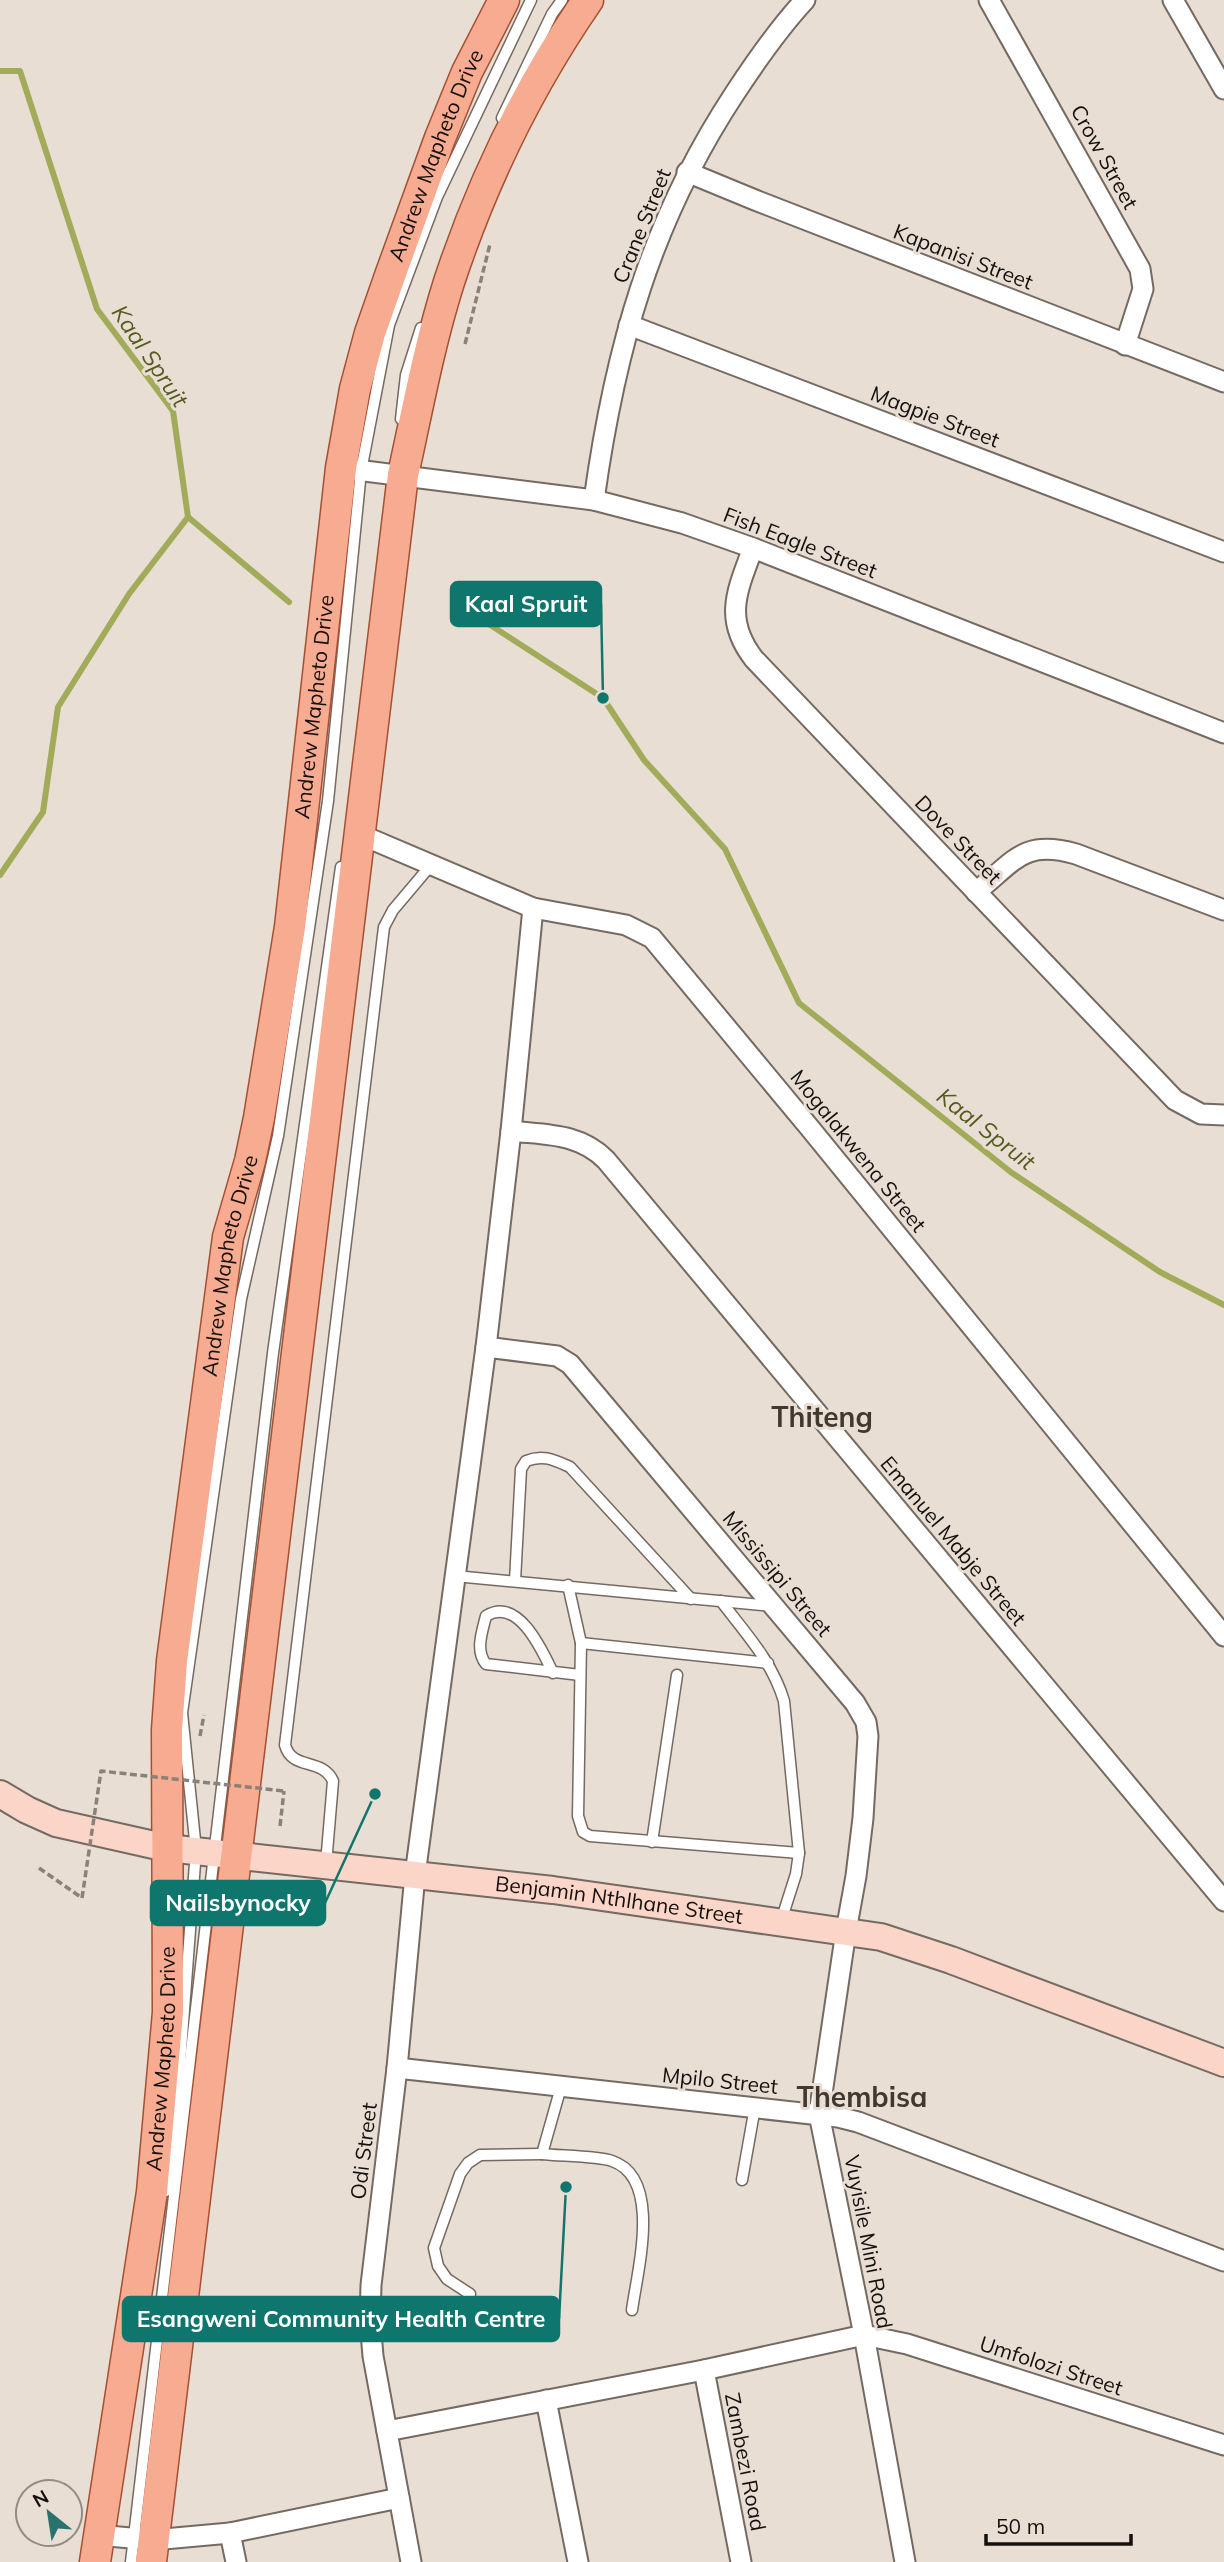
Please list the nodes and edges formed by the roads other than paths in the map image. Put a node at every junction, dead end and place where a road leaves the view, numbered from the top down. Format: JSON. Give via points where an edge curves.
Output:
{"nodes":[{"id":1,"x":504,"y":0,"type":"edge"},
{"id":2,"x":531,"y":0,"type":"edge"},
{"id":3,"x":562,"y":0,"type":"edge"},
{"id":4,"x":588,"y":0,"type":"edge"},
{"id":5,"x":989,"y":0,"type":"edge"},
{"id":6,"x":1173,"y":0,"type":"edge"},
{"id":7,"x":792,"y":4,"type":"edge"},
{"id":8,"x":1224,"y":89,"type":"edge"},
{"id":9,"x":499,"y":124,"type":"dead end"},
{"id":10,"x":687,"y":172,"type":"junction"},
{"id":11,"x":427,"y":312,"type":"dead end"},
{"id":12,"x":629,"y":325,"type":"junction"},
{"id":13,"x":1125,"y":345,"type":"junction"},
{"id":14,"x":1224,"y":382,"type":"edge"},
{"id":15,"x":400,"y":425,"type":"dead end"},
{"id":16,"x":398,"y":466,"type":"junction"},
{"id":17,"x":351,"y":470,"type":"junction"},
{"id":18,"x":594,"y":500,"type":"junction"},
{"id":19,"x":753,"y":548,"type":"junction"},
{"id":20,"x":1224,"y":552,"type":"edge"},
{"id":21,"x":378,"y":636,"type":"junction"},
{"id":22,"x":1224,"y":733,"type":"edge"},
{"id":23,"x":359,"y":744,"type":"dead end"},
{"id":24,"x":359,"y":834,"type":"junction"},
{"id":25,"x":342,"y":862,"type":"dead end"},
{"id":26,"x":431,"y":865,"type":"junction"},
{"id":27,"x":976,"y":892,"type":"junction"},
{"id":28,"x":533,"y":908,"type":"junction"},
{"id":29,"x":1224,"y":910,"type":"edge"},
{"id":30,"x":1224,"y":1115,"type":"edge"},
{"id":31,"x":511,"y":1132,"type":"junction"},
{"id":32,"x":485,"y":1347,"type":"junction"},
{"id":33,"x":455,"y":1576,"type":"junction"},
{"id":34,"x":515,"y":1581,"type":"junction"},
{"id":35,"x":568,"y":1585,"type":"junction"},
{"id":36,"x":691,"y":1599,"type":"junction"},
{"id":37,"x":721,"y":1601,"type":"junction"},
{"id":38,"x":774,"y":1606,"type":"junction"},
{"id":39,"x":1224,"y":1636,"type":"edge"},
{"id":40,"x":581,"y":1643,"type":"junction"},
{"id":41,"x":768,"y":1663,"type":"junction"},
{"id":42,"x":553,"y":1672,"type":"junction"},
{"id":43,"x":580,"y":1675,"type":"junction"},
{"id":44,"x":677,"y":1675,"type":"dead end"},
{"id":45,"x":0,"y":1794,"type":"edge"},
{"id":46,"x":652,"y":1842,"type":"junction"},
{"id":47,"x":204,"y":1852,"type":"junction"},
{"id":48,"x":799,"y":1853,"type":"junction"},
{"id":49,"x":326,"y":1865,"type":"junction"},
{"id":50,"x":415,"y":1875,"type":"junction"},
{"id":51,"x":1224,"y":1901,"type":"edge"},
{"id":52,"x":781,"y":1922,"type":"junction"},
{"id":53,"x":846,"y":1931,"type":"junction"},
{"id":54,"x":1224,"y":2063,"type":"edge"},
{"id":55,"x":397,"y":2067,"type":"junction"},
{"id":56,"x":561,"y":2087,"type":"junction"},
{"id":57,"x":755,"y":2107,"type":"junction"},
{"id":58,"x":819,"y":2114,"type":"junction"},
{"id":59,"x":542,"y":2154,"type":"junction"},
{"id":60,"x":742,"y":2180,"type":"dead end"},
{"id":61,"x":1224,"y":2261,"type":"edge"},
{"id":62,"x":153,"y":2279,"type":"dead end"},
{"id":63,"x":470,"y":2294,"type":"dead end"},
{"id":64,"x":632,"y":2310,"type":"dead end"},
{"id":65,"x":864,"y":2336,"type":"junction"},
{"id":66,"x":704,"y":2370,"type":"junction"},
{"id":67,"x":546,"y":2400,"type":"junction"},
{"id":68,"x":387,"y":2431,"type":"junction"},
{"id":69,"x":1224,"y":2445,"type":"edge"},
{"id":70,"x":399,"y":2498,"type":"junction"},
{"id":71,"x":230,"y":2533,"type":"junction"},
{"id":72,"x":106,"y":2541,"type":"edge"},
{"id":73,"x":146,"y":2547,"type":"edge"},
{"id":74,"x":131,"y":2562,"type":"edge"},
{"id":75,"x":236,"y":2562,"type":"edge"},
{"id":76,"x":411,"y":2562,"type":"edge"},
{"id":77,"x":578,"y":2562,"type":"edge"},
{"id":78,"x":741,"y":2562,"type":"edge"},
{"id":79,"x":905,"y":2562,"type":"edge"}],
"edges":[{"from":1,"to":17,"type":"main road","name":"Andrew Mapheto Drive","via":[[462,83],[370,333],[355,389]]},
{"from":2,"to":17,"type":"lane","via":[[437,197],[389,325]]},
{"from":3,"to":9,"type":"lane"},
{"from":4,"to":16,"type":"main road","name":"Andrew Mapheto Drive","via":[[555,48],[502,145],[449,282]]},
{"from":5,"to":13,"type":"street","name":"Crow Street","via":[[1140,269],[1143,289]]},
{"from":6,"to":8,"type":"street"},
{"from":7,"to":10,"type":"street","name":"Crane Street"},
{"from":10,"to":12,"type":"street","name":"Crane Street","via":[[646,269]]},
{"from":10,"to":13,"type":"street","name":"Kapanisi Street"},
{"from":11,"to":15,"type":"lane","via":[[406,375]]},
{"from":12,"to":18,"type":"street","name":"Crane Street","via":[[614,381]]},
{"from":12,"to":20,"type":"street","name":"Magpie Street"},
{"from":13,"to":14,"type":"street","name":"Kapanisi Street"},
{"from":16,"to":17,"type":"street","name":"Fish Eagle Street"},
{"from":16,"to":18,"type":"street","name":"Fish Eagle Street"},
{"from":16,"to":21,"type":"main road","name":"Andrew Mapheto Drive"},
{"from":17,"to":47,"type":"main road","name":"Andrew Mapheto Drive","via":[[334,629],[288,940],[259,1118],[228,1237],[172,1661],[167,1730]]},
{"from":18,"to":19,"type":"street","name":"Fish Eagle Street"},
{"from":19,"to":22,"type":"street","name":"Fish Eagle Street"},
{"from":19,"to":27,"type":"street","name":"Dove Street","via":[[736,603],[738,635],[744,646]]},
{"from":21,"to":23,"type":"lane"},
{"from":21,"to":24,"type":"main road","name":"Andrew Mapheto Drive"},
{"from":24,"to":26,"type":"street","name":"Mogalakwena Street"},
{"from":24,"to":47,"type":"main road","name":"Andrew Mapheto Drive"},
{"from":25,"to":47,"type":"lane"},
{"from":26,"to":28,"type":"street","name":"Mogalakwena Street"},
{"from":26,"to":49,"type":"lane","via":[[384,927],[285,1745],[293,1759],[323,1768],[333,1781]]},
{"from":27,"to":29,"type":"street","via":[[1026,852],[1054,848]]},
{"from":27,"to":30,"type":"street","name":"Dove Street","via":[[1175,1100],[1201,1114]]},
{"from":28,"to":31,"type":"street","name":"Odi Street"},
{"from":28,"to":39,"type":"street","name":"Mogalakwena Street","via":[[626,925],[660,946]]},
{"from":31,"to":32,"type":"street","name":"Odi Street"},
{"from":31,"to":51,"type":"street","name":"Emanuel Mabje Street","via":[[571,1138],[588,1144],[606,1160]]},
{"from":32,"to":33,"type":"street","name":"Odi Street"},
{"from":32,"to":38,"type":"street","name":"Mississipi Street","via":[[557,1356],[570,1364]]},
{"from":33,"to":34,"type":"lane"},
{"from":33,"to":50,"type":"street","name":"Odi Street"},
{"from":34,"to":35,"type":"lane"},
{"from":34,"to":36,"type":"lane","via":[[521,1469],[535,1457],[550,1457],[570,1467]]},
{"from":35,"to":36,"type":"lane"},
{"from":35,"to":40,"type":"lane"},
{"from":36,"to":37,"type":"lane"},
{"from":37,"to":38,"type":"lane"},
{"from":37,"to":41,"type":"lane"},
{"from":38,"to":53,"type":"street","name":"Mississipi Street","via":[[866,1722],[863,1818]]},
{"from":40,"to":41,"type":"lane"},
{"from":40,"to":43,"type":"lane"},
{"from":41,"to":48,"type":"lane","via":[[784,1701]]},
{"from":42,"to":42,"type":"lane","via":[[486,1664],[480,1658],[486,1616],[503,1612],[526,1625]]},
{"from":42,"to":43,"type":"lane"},
{"from":43,"to":46,"type":"lane","via":[[579,1826],[590,1836]]},
{"from":44,"to":46,"type":"lane"},
{"from":45,"to":47,"type":"street","name":"Benjamin Nthlhane Street","via":[[56,1823]]},
{"from":46,"to":48,"type":"lane"},
{"from":47,"to":49,"type":"street","name":"Benjamin Nthlhane Street"},
{"from":47,"to":62,"type":"lane","via":[[174,2143]]},
{"from":47,"to":72,"type":"main road","name":"Andrew Mapheto Drive","via":[[168,2012],[152,2192]]},
{"from":47,"to":73,"type":"main road","name":"Andrew Mapheto Drive"},
{"from":48,"to":52,"type":"lane"},
{"from":49,"to":50,"type":"street","name":"Benjamin Nthlhane Street"},
{"from":50,"to":52,"type":"street","name":"Benjamin Nthlhane Street"},
{"from":50,"to":55,"type":"street","name":"Odi Street"},
{"from":52,"to":53,"type":"street","name":"Benjamin Nthlhane Street"},
{"from":53,"to":54,"type":"street","name":"Benjamin Nthlhane Street","via":[[931,1953]]},
{"from":53,"to":58,"type":"street","name":"Vuyisile Mini Road"},
{"from":55,"to":56,"type":"street","name":"Mpilo Street"},
{"from":55,"to":68,"type":"street","name":"Odi Street","via":[[371,2285],[373,2356]]},
{"from":56,"to":57,"type":"street","name":"Mpilo Street"},
{"from":56,"to":59,"type":"lane"},
{"from":57,"to":58,"type":"street","name":"Mpilo Street"},
{"from":57,"to":60,"type":"lane"},
{"from":58,"to":61,"type":"street","name":"Mpilo Street","via":[[858,2122]]},
{"from":58,"to":65,"type":"street","name":"Vuyisile Mini Road"},
{"from":59,"to":63,"type":"lane","via":[[480,2155],[460,2174],[434,2248],[447,2279]]},
{"from":59,"to":64,"type":"lane","via":[[613,2161],[628,2171],[639,2188],[645,2210]]},
{"from":65,"to":66,"type":"street"},
{"from":65,"to":69,"type":"street","name":"Umfolozi Street","via":[[907,2344]]},
{"from":65,"to":79,"type":"street","name":"Vuyisile Mini Road"},
{"from":66,"to":67,"type":"street"},
{"from":66,"to":78,"type":"street","name":"Zambezi Road"},
{"from":67,"to":68,"type":"street"},
{"from":67,"to":77,"type":"street"},
{"from":68,"to":70,"type":"street","name":"Odi Street"},
{"from":70,"to":71,"type":"street"},
{"from":70,"to":76,"type":"street","name":"Odi Street"},
{"from":71,"to":73,"type":"street"},
{"from":71,"to":75,"type":"street"},
{"from":72,"to":73,"type":"street"},
{"from":73,"to":74,"type":"lane"}]}
